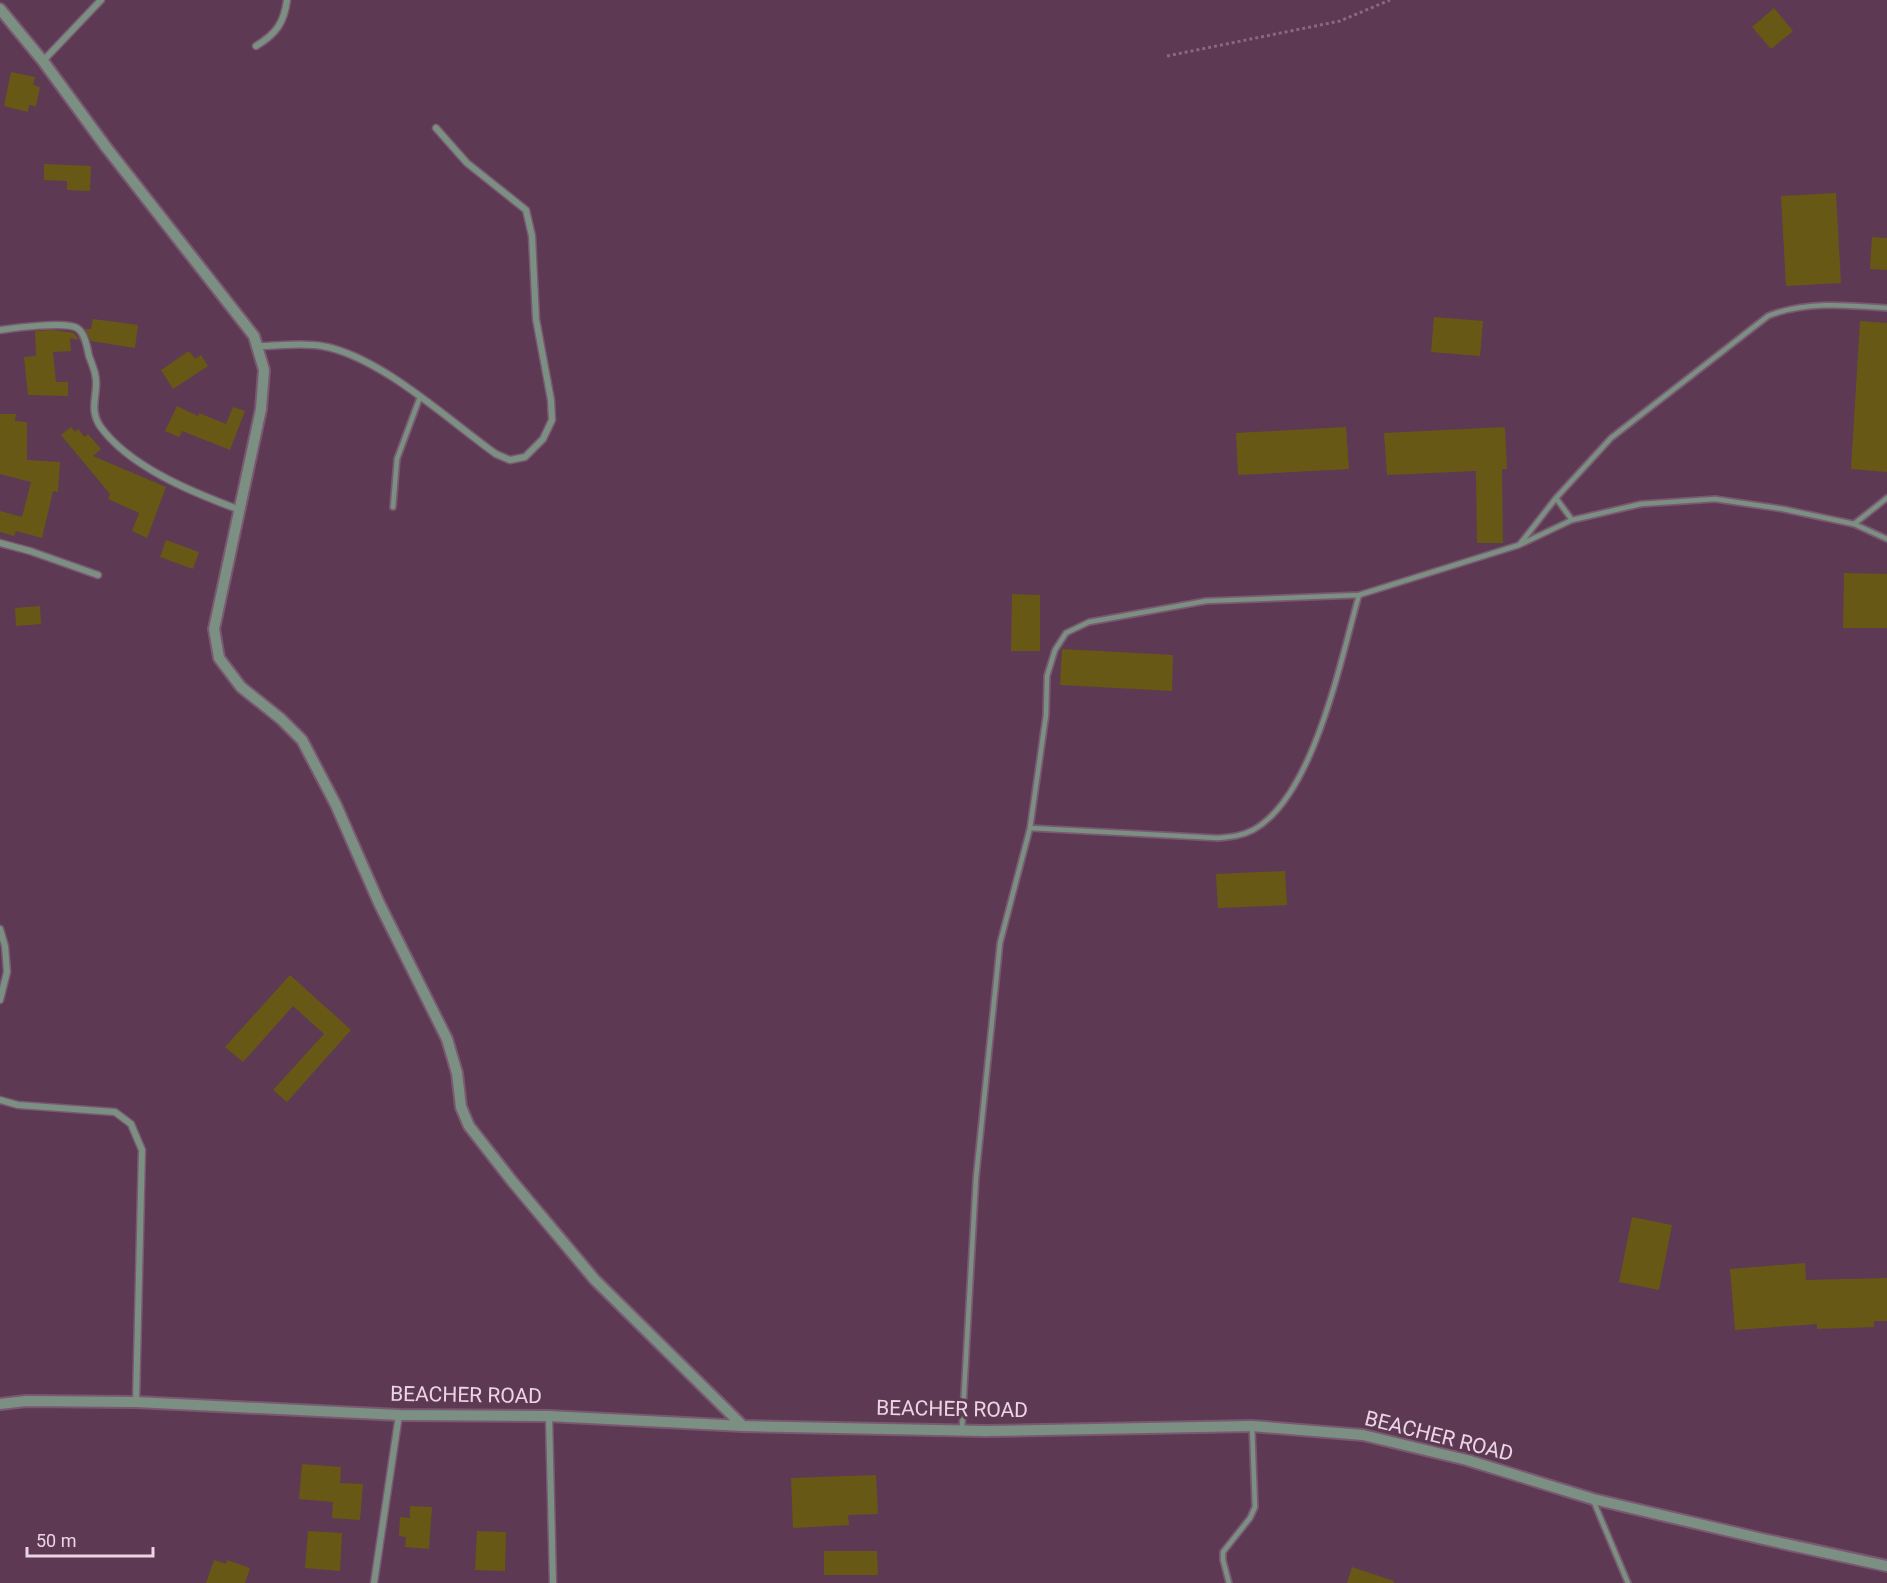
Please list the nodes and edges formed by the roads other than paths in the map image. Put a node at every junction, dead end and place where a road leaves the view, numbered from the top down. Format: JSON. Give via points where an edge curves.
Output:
{"nodes":[{"id":1,"x":101,"y":0,"type":"edge"},
{"id":2,"x":287,"y":0,"type":"edge"},
{"id":3,"x":0,"y":9,"type":"edge"},
{"id":4,"x":256,"y":46,"type":"dead end"},
{"id":5,"x":43,"y":62,"type":"junction"},
{"id":6,"x":436,"y":128,"type":"dead end"},
{"id":7,"x":1887,"y":308,"type":"edge"},
{"id":8,"x":0,"y":330,"type":"edge"},
{"id":9,"x":258,"y":346,"type":"junction"},
{"id":10,"x":420,"y":397,"type":"junction"},
{"id":11,"x":1556,"y":498,"type":"junction"},
{"id":12,"x":1887,"y":498,"type":"edge"},
{"id":13,"x":393,"y":507,"type":"dead end"},
{"id":14,"x":240,"y":510,"type":"junction"},
{"id":15,"x":1572,"y":520,"type":"junction"},
{"id":16,"x":1854,"y":524,"type":"junction"},
{"id":17,"x":1887,"y":538,"type":"edge"},
{"id":18,"x":0,"y":543,"type":"edge"},
{"id":19,"x":1519,"y":545,"type":"junction"},
{"id":20,"x":98,"y":575,"type":"dead end"},
{"id":21,"x":1359,"y":595,"type":"junction"},
{"id":22,"x":1030,"y":828,"type":"junction"},
{"id":23,"x":0,"y":929,"type":"edge"},
{"id":24,"x":0,"y":1000,"type":"edge"},
{"id":25,"x":0,"y":1100,"type":"edge"},
{"id":26,"x":136,"y":1402,"type":"junction"},
{"id":27,"x":0,"y":1404,"type":"edge"},
{"id":28,"x":399,"y":1415,"type":"junction"},
{"id":29,"x":549,"y":1416,"type":"junction"},
{"id":30,"x":743,"y":1426,"type":"junction"},
{"id":31,"x":1252,"y":1426,"type":"junction"},
{"id":32,"x":962,"y":1429,"type":"junction"},
{"id":33,"x":1593,"y":1499,"type":"junction"},
{"id":34,"x":1887,"y":1566,"type":"edge"},
{"id":35,"x":374,"y":1583,"type":"edge"},
{"id":36,"x":553,"y":1583,"type":"edge"},
{"id":37,"x":1229,"y":1583,"type":"edge"},
{"id":38,"x":1628,"y":1583,"type":"edge"}],
"edges":[{"from":1,"to":5,"type":"street"},
{"from":2,"to":4,"type":"street","via":[[286,14],[272,36]]},
{"from":3,"to":5,"type":"street"},
{"from":5,"to":9,"type":"street"},
{"from":6,"to":10,"type":"street","via":[[467,163],[526,210],[532,236],[536,320],[552,420],[543,439],[525,457],[510,460],[496,454]]},
{"from":7,"to":11,"type":"lane","via":[[1785,309],[1768,316],[1611,438]]},
{"from":8,"to":14,"type":"street","via":[[21,326],[78,328],[96,373],[93,413],[100,426],[138,462]]},
{"from":9,"to":10,"type":"street","via":[[321,346],[345,352],[374,365]]},
{"from":9,"to":14,"type":"street","via":[[264,370],[261,409]]},
{"from":10,"to":13,"type":"lane","via":[[397,459]]},
{"from":11,"to":15,"type":"lane"},
{"from":11,"to":19,"type":"lane"},
{"from":12,"to":16,"type":"lane"},
{"from":14,"to":30,"type":"street","via":[[213,629],[219,658],[241,687],[302,740],[447,1039],[457,1072],[461,1107],[469,1126],[595,1280]]},
{"from":15,"to":16,"type":"lane","via":[[1641,504],[1715,499]]},
{"from":15,"to":19,"type":"lane"},
{"from":16,"to":17,"type":"lane"},
{"from":18,"to":20,"type":"street"},
{"from":19,"to":21,"type":"lane"},
{"from":21,"to":22,"type":"lane","via":[[1318,738],[1294,787],[1263,823],[1236,836],[1218,838]]},
{"from":21,"to":22,"type":"lane","via":[[1206,601],[1089,622],[1066,633],[1055,650],[1047,676],[1046,715]]},
{"from":22,"to":32,"type":"lane","via":[[1000,943],[976,1178]]},
{"from":23,"to":24,"type":"street","via":[[8,972]]},
{"from":25,"to":26,"type":"street","via":[[18,1105],[115,1112],[131,1124],[142,1150]]},
{"from":26,"to":27,"type":"street","name":"BEACHER ROAD"},
{"from":26,"to":28,"type":"street","name":"BEACHER ROAD"},
{"from":28,"to":29,"type":"street","name":"BEACHER ROAD"},
{"from":28,"to":35,"type":"street"},
{"from":29,"to":30,"type":"street","name":"BEACHER ROAD"},
{"from":29,"to":36,"type":"street"},
{"from":30,"to":32,"type":"street","name":"BEACHER ROAD"},
{"from":31,"to":32,"type":"street","name":"BEACHER ROAD"},
{"from":31,"to":33,"type":"street","name":"BEACHER ROAD","via":[[1363,1435],[1467,1460]]},
{"from":31,"to":37,"type":"lane","via":[[1255,1507],[1223,1552]]},
{"from":33,"to":34,"type":"street","name":"BEACHER ROAD"},
{"from":33,"to":38,"type":"lane"}]}
